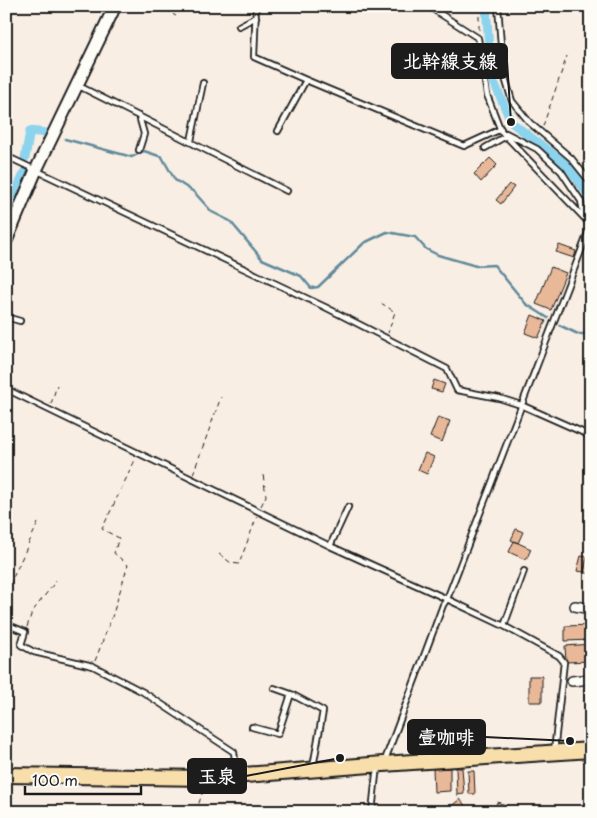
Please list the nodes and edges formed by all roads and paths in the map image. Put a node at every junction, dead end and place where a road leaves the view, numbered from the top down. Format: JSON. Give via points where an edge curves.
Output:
{"nodes":[{"id":1,"x":115,"y":6,"type":"edge"},
{"id":2,"x":157,"y":6,"type":"edge"},
{"id":3,"x":256,"y":6,"type":"edge"},
{"id":4,"x":428,"y":6,"type":"edge"},
{"id":5,"x":479,"y":6,"type":"edge"},
{"id":6,"x":498,"y":6,"type":"edge"},
{"id":7,"x":176,"y":16,"type":"dead end"},
{"id":8,"x":256,"y":18,"type":"junction"},
{"id":9,"x":239,"y":26,"type":"dead end"},
{"id":10,"x":478,"y":38,"type":"junction"},
{"id":11,"x":567,"y":56,"type":"dead end"},
{"id":12,"x":306,"y":80,"type":"junction"},
{"id":13,"x":204,"y":83,"type":"dead end"},
{"id":14,"x":77,"y":85,"type":"junction"},
{"id":15,"x":139,"y":116,"type":"junction"},
{"id":16,"x":501,"y":130,"type":"junction"},
{"id":17,"x":278,"y":132,"type":"dead end"},
{"id":18,"x":541,"y":133,"type":"junction"},
{"id":19,"x":506,"y":136,"type":"junction"},
{"id":20,"x":191,"y":141,"type":"junction"},
{"id":21,"x":485,"y":148,"type":"dead end"},
{"id":22,"x":139,"y":150,"type":"dead end"},
{"id":23,"x":6,"y":156,"type":"edge"},
{"id":24,"x":36,"y":170,"type":"junction"},
{"id":25,"x":591,"y":184,"type":"edge"},
{"id":26,"x":288,"y":190,"type":"dead end"},
{"id":27,"x":585,"y":219,"type":"junction"},
{"id":28,"x":591,"y":225,"type":"edge"},
{"id":29,"x":6,"y":241,"type":"edge"},
{"id":30,"x":381,"y":303,"type":"dead end"},
{"id":31,"x":6,"y":317,"type":"edge"},
{"id":32,"x":20,"y":321,"type":"dead end"},
{"id":33,"x":387,"y":338,"type":"junction"},
{"id":34,"x":57,"y":385,"type":"dead end"},
{"id":35,"x":6,"y":389,"type":"edge"},
{"id":36,"x":222,"y":397,"type":"dead end"},
{"id":37,"x":521,"y":405,"type":"junction"},
{"id":38,"x":49,"y":410,"type":"junction"},
{"id":39,"x":591,"y":436,"type":"edge"},
{"id":40,"x":139,"y":453,"type":"junction"},
{"id":41,"x":263,"y":474,"type":"dead end"},
{"id":42,"x":191,"y":478,"type":"junction"},
{"id":43,"x":348,"y":507,"type":"dead end"},
{"id":44,"x":258,"y":511,"type":"junction"},
{"id":45,"x":38,"y":523,"type":"dead end"},
{"id":46,"x":330,"y":546,"type":"junction"},
{"id":47,"x":218,"y":554,"type":"dead end"},
{"id":48,"x":524,"y":571,"type":"dead end"},
{"id":49,"x":56,"y":581,"type":"dead end"},
{"id":50,"x":6,"y":593,"type":"edge"},
{"id":51,"x":447,"y":599,"type":"junction"},
{"id":52,"x":575,"y":606,"type":"dead end"},
{"id":53,"x":591,"y":610,"type":"edge"},
{"id":54,"x":6,"y":624,"type":"edge"},
{"id":55,"x":504,"y":626,"type":"junction"},
{"id":56,"x":25,"y":632,"type":"junction"},
{"id":57,"x":93,"y":666,"type":"junction"},
{"id":58,"x":591,"y":679,"type":"edge"},
{"id":59,"x":572,"y":682,"type":"dead end"},
{"id":60,"x":274,"y":688,"type":"dead end"},
{"id":61,"x":291,"y":694,"type":"junction"},
{"id":62,"x":252,"y":727,"type":"dead end"},
{"id":63,"x":591,"y":750,"type":"edge"},
{"id":64,"x":554,"y":753,"type":"junction"},
{"id":65,"x":383,"y":764,"type":"junction"},
{"id":66,"x":312,"y":770,"type":"junction"},
{"id":67,"x":6,"y":775,"type":"edge"},
{"id":68,"x":237,"y":776,"type":"junction"},
{"id":69,"x":207,"y":778,"type":"junction"},
{"id":70,"x":196,"y":812,"type":"edge"},
{"id":71,"x":372,"y":812,"type":"edge"}],
"edges":[{"from":1,"to":14,"type":"main road"},
{"from":2,"to":7,"type":"path"},
{"from":3,"to":8,"type":"lane"},
{"from":4,"to":10,"type":"lane"},
{"from":5,"to":10,"type":"path"},
{"from":6,"to":18,"type":"lane","via":[[503,71],[512,101]]},
{"from":8,"to":9,"type":"lane"},
{"from":8,"to":12,"type":"lane","via":[[254,57]]},
{"from":10,"to":16,"type":"lane","via":[[488,95]]},
{"from":11,"to":18,"type":"path"},
{"from":12,"to":16,"type":"lane","via":[[464,146]]},
{"from":12,"to":17,"type":"lane"},
{"from":13,"to":20,"type":"lane"},
{"from":14,"to":15,"type":"lane"},
{"from":14,"to":24,"type":"main road"},
{"from":15,"to":20,"type":"lane"},
{"from":15,"to":22,"type":"lane","via":[[144,134]]},
{"from":16,"to":19,"type":"lane"},
{"from":16,"to":27,"type":"lane","via":[[537,150],[561,172],[581,201]]},
{"from":18,"to":25,"type":"lane","via":[[571,158]]},
{"from":19,"to":21,"type":"lane"},
{"from":19,"to":27,"type":"lane"},
{"from":20,"to":26,"type":"lane"},
{"from":23,"to":24,"type":"lane"},
{"from":24,"to":29,"type":"main road"},
{"from":24,"to":33,"type":"lane"},
{"from":27,"to":28,"type":"lane"},
{"from":28,"to":37,"type":"lane"},
{"from":30,"to":33,"type":"path","via":[[396,312]]},
{"from":31,"to":32,"type":"lane"},
{"from":33,"to":37,"type":"lane","via":[[447,369],[457,390]]},
{"from":34,"to":38,"type":"path"},
{"from":35,"to":38,"type":"lane"},
{"from":36,"to":42,"type":"path"},
{"from":37,"to":39,"type":"lane"},
{"from":37,"to":51,"type":"lane"},
{"from":38,"to":40,"type":"lane"},
{"from":40,"to":42,"type":"lane"},
{"from":40,"to":57,"type":"path","via":[[102,530],[119,538],[114,552],[128,565]]},
{"from":41,"to":44,"type":"path","via":[[266,496]]},
{"from":42,"to":44,"type":"lane"},
{"from":43,"to":46,"type":"lane"},
{"from":44,"to":46,"type":"lane"},
{"from":44,"to":47,"type":"path","via":[[239,564],[230,563]]},
{"from":45,"to":50,"type":"path"},
{"from":46,"to":51,"type":"lane"},
{"from":48,"to":55,"type":"lane"},
{"from":49,"to":56,"type":"path","via":[[32,612]]},
{"from":51,"to":55,"type":"lane"},
{"from":51,"to":65,"type":"lane"},
{"from":52,"to":53,"type":"street"},
{"from":54,"to":56,"type":"lane"},
{"from":55,"to":64,"type":"lane","via":[[559,656],[564,662]]},
{"from":56,"to":57,"type":"lane","via":[[21,645],[34,652]]},
{"from":57,"to":68,"type":"lane","via":[[143,692],[234,752]]},
{"from":58,"to":59,"type":"street"},
{"from":60,"to":61,"type":"lane"},
{"from":61,"to":62,"type":"lane","via":[[278,734]]},
{"from":61,"to":66,"type":"lane","via":[[323,711]]},
{"from":63,"to":64,"type":"main road"},
{"from":64,"to":65,"type":"main road"},
{"from":65,"to":66,"type":"main road"},
{"from":65,"to":71,"type":"lane","via":[[376,774]]},
{"from":66,"to":68,"type":"main road"},
{"from":67,"to":69,"type":"main road"},
{"from":68,"to":69,"type":"main road"},
{"from":69,"to":70,"type":"path"}]}
